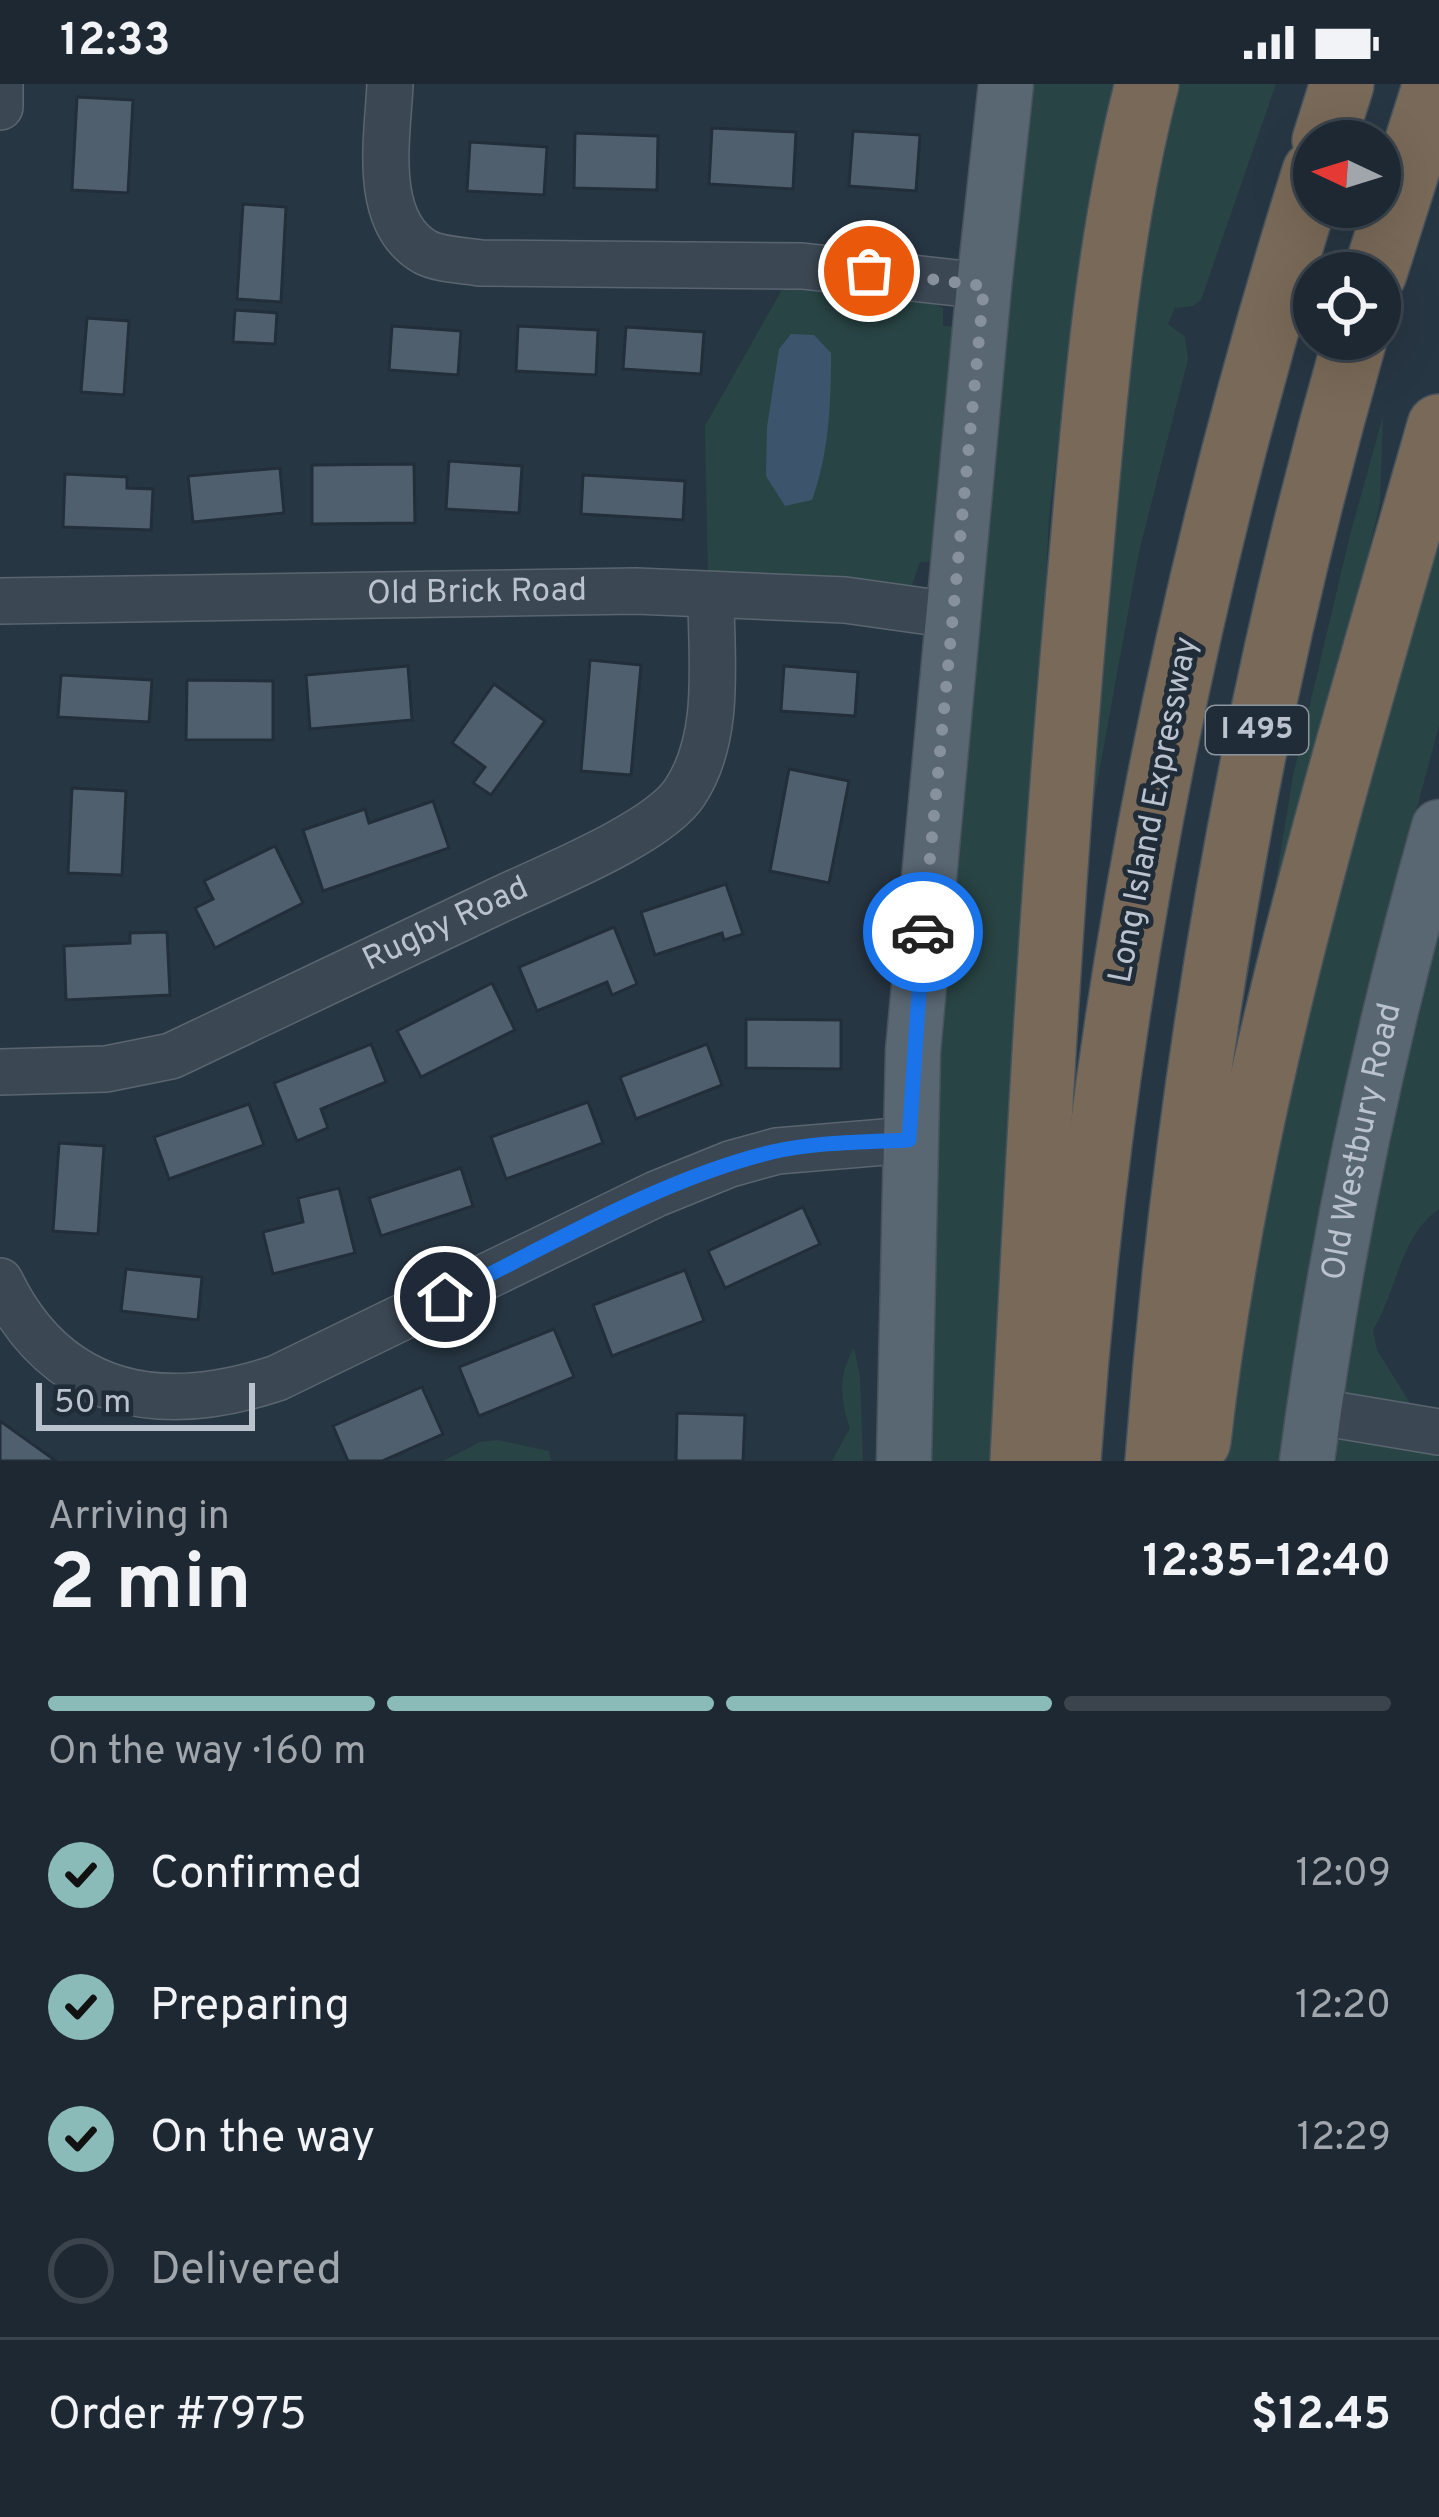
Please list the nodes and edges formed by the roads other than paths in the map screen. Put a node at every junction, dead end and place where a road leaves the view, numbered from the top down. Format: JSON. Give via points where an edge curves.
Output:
{"nodes":[{"id":1,"x":0,"y":84,"type":"edge"},
{"id":2,"x":1006,"y":84,"type":"edge"},
{"id":3,"x":1147,"y":84,"type":"edge"},
{"id":4,"x":1342,"y":84,"type":"edge"},
{"id":5,"x":1435,"y":84,"type":"edge"},
{"id":6,"x":390,"y":86,"type":"edge"},
{"id":7,"x":0,"y":107,"type":"edge"},
{"id":8,"x":1331,"y":120,"type":"edge"},
{"id":9,"x":1298,"y":228,"type":"edge"},
{"id":10,"x":1382,"y":252,"type":"edge"},
{"id":11,"x":984,"y":286,"type":"junction"},
{"id":12,"x":1349,"y":360,"type":"edge"},
{"id":13,"x":1439,"y":426,"type":"edge"},
{"id":14,"x":710,"y":595,"type":"junction"},
{"id":15,"x":0,"y":601,"type":"edge"},
{"id":16,"x":952,"y":615,"type":"junction"},
{"id":17,"x":1439,"y":827,"type":"edge"},
{"id":18,"x":0,"y":1072,"type":"edge"},
{"id":19,"x":909,"y":1140,"type":"junction"},
{"id":20,"x":0,"y":1281,"type":"edge"},
{"id":21,"x":1439,"y":1432,"type":"edge"},
{"id":22,"x":1310,"y":1436,"type":"edge"},
{"id":23,"x":904,"y":1461,"type":"edge"},
{"id":24,"x":1022,"y":1461,"type":"edge"},
{"id":25,"x":1069,"y":1461,"type":"edge"},
{"id":26,"x":1157,"y":1461,"type":"edge"},
{"id":27,"x":1198,"y":1461,"type":"edge"}],
"edges":[{"from":1,"to":7,"type":"street"},
{"from":2,"to":11,"type":"main road"},
{"from":3,"to":24,"type":"highway","via":[[1122,184],[1088,472],[1044,1024]]},
{"from":4,"to":8,"type":"highway"},
{"from":5,"to":10,"type":"highway"},
{"from":6,"to":11,"type":"street","via":[[387,183],[394,213],[406,237],[430,255],[802,266]]},
{"from":9,"to":25,"type":"highway","name":"Long Island Expressway","number":"I 495","via":[[1234,445],[1163,752],[1098,1148]]},
{"from":11,"to":16,"type":"main road"},
{"from":12,"to":26,"type":"highway","number":"I 495","via":[[1236,835],[1187,1150]]},
{"from":13,"to":27,"type":"highway","via":[[1270,1044],[1232,1218]]},
{"from":14,"to":15,"type":"street","name":"Old Brick Road"},
{"from":14,"to":16,"type":"street","name":"Old Brick Road","via":[[845,600]]},
{"from":14,"to":18,"type":"street","name":"Rugby Road","via":[[706,742],[686,791],[651,822],[171,1056],[106,1069]]},
{"from":16,"to":19,"type":"main road"},
{"from":17,"to":22,"type":"main road","name":"Old Westbury Road","via":[[1365,1124]]},
{"from":19,"to":20,"type":"street","via":[[777,1151],[730,1164],[230,1394],[136,1395],[94,1382],[42,1348]]},
{"from":19,"to":23,"type":"main road"},
{"from":21,"to":22,"type":"street"}]}
